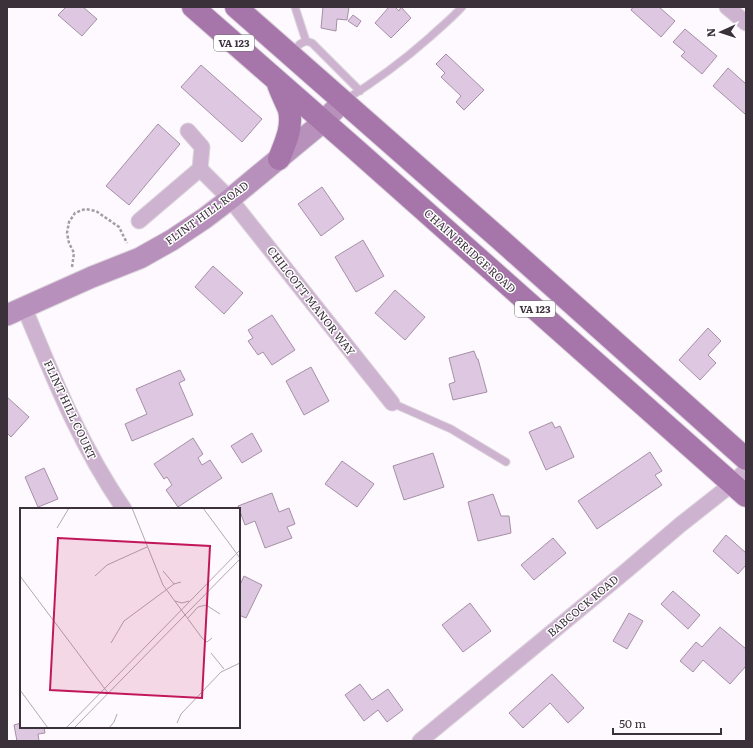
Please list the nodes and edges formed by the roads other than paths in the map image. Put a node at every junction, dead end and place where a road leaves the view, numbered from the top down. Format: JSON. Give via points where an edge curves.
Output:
{"nodes":[{"id":1,"x":193,"y":7,"type":"edge"},
{"id":2,"x":236,"y":7,"type":"edge"},
{"id":3,"x":295,"y":7,"type":"edge"},
{"id":4,"x":462,"y":7,"type":"edge"},
{"id":5,"x":727,"y":7,"type":"edge"},
{"id":6,"x":746,"y":23,"type":"edge"},
{"id":7,"x":298,"y":47,"type":"junction"},
{"id":8,"x":276,"y":80,"type":"junction"},
{"id":9,"x":352,"y":96,"type":"junction"},
{"id":10,"x":323,"y":122,"type":"junction"},
{"id":11,"x":188,"y":131,"type":"dead end"},
{"id":12,"x":279,"y":159,"type":"junction"},
{"id":13,"x":200,"y":169,"type":"junction"},
{"id":14,"x":230,"y":199,"type":"junction"},
{"id":15,"x":139,"y":221,"type":"dead end"},
{"id":16,"x":16,"y":311,"type":"edge"},
{"id":17,"x":392,"y":403,"type":"joint"},
{"id":18,"x":746,"y":459,"type":"edge"},
{"id":19,"x":506,"y":462,"type":"dead end"},
{"id":20,"x":741,"y":483,"type":"edge"},
{"id":21,"x":123,"y":508,"type":"edge"},
{"id":22,"x":420,"y":741,"type":"edge"}],
"edges":[{"from":1,"to":8,"type":"main road","name":"CHAIN BRIDGE ROAD","number":"VA 123"},
{"from":2,"to":7,"type":"main road","number":"VA 123"},
{"from":3,"to":7,"type":"lane"},
{"from":4,"to":9,"type":"lane","via":[[390,71]]},
{"from":5,"to":6,"type":"street"},
{"from":7,"to":9,"type":"main road","number":"VA 123"},
{"from":8,"to":10,"type":"main road","name":"CHAIN BRIDGE ROAD","number":"VA 123"},
{"from":8,"to":12,"type":"main road","via":[[289,110],[290,121],[289,134]]},
{"from":9,"to":10,"type":"street","name":"FLINT HILL ROAD"},
{"from":9,"to":18,"type":"main road","number":"VA 123","via":[[508,246]]},
{"from":10,"to":12,"type":"street","name":"FLINT HILL ROAD"},
{"from":10,"to":20,"type":"main road","name":"CHAIN BRIDGE ROAD","number":"VA 123"},
{"from":11,"to":13,"type":"street","via":[[202,147]]},
{"from":12,"to":14,"type":"street","name":"FLINT HILL ROAD"},
{"from":13,"to":14,"type":"street","name":"CHILCOTT MANOR WAY"},
{"from":13,"to":15,"type":"street"},
{"from":14,"to":16,"type":"street","name":"FLINT HILL ROAD","via":[[172,240],[140,258]]},
{"from":14,"to":17,"type":"street","name":"CHILCOTT MANOR WAY"},
{"from":16,"to":21,"type":"street","name":"FLINT HILL COURT","via":[[54,379],[74,424]]},
{"from":17,"to":19,"type":"lane","via":[[451,429]]},
{"from":20,"to":22,"type":"street","name":"BABCOCK ROAD","via":[[680,525]]}]}
